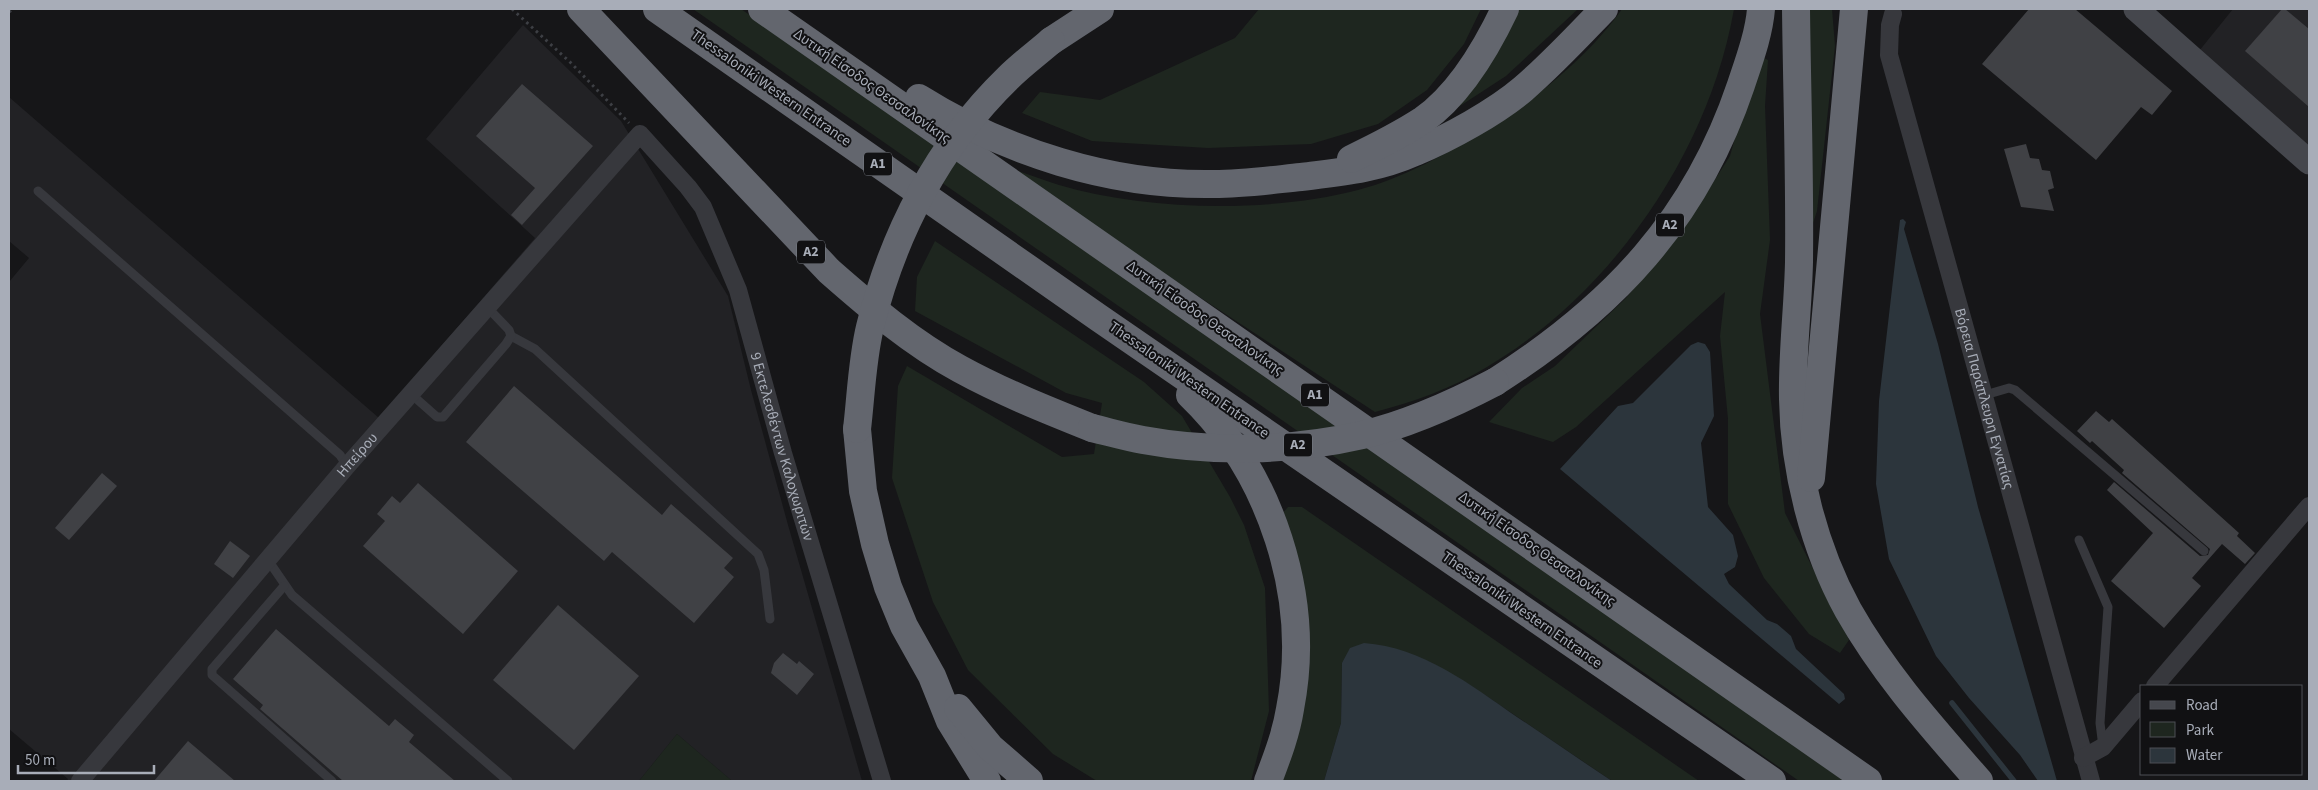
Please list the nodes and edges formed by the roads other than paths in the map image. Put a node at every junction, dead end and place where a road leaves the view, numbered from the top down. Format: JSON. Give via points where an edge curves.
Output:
{"nodes":[{"id":1,"x":581,"y":9,"type":"edge"},
{"id":2,"x":658,"y":9,"type":"edge"},
{"id":3,"x":762,"y":9,"type":"edge"},
{"id":4,"x":770,"y":9,"type":"edge"},
{"id":5,"x":1100,"y":9,"type":"edge"},
{"id":6,"x":1505,"y":9,"type":"edge"},
{"id":7,"x":1604,"y":9,"type":"edge"},
{"id":8,"x":1761,"y":9,"type":"edge"},
{"id":9,"x":1796,"y":9,"type":"edge"},
{"id":10,"x":1854,"y":9,"type":"edge"},
{"id":11,"x":2136,"y":9,"type":"edge"},
{"id":12,"x":1895,"y":11,"type":"edge"},
{"id":13,"x":640,"y":134,"type":"joint"},
{"id":14,"x":2309,"y":162,"type":"edge"},
{"id":15,"x":1317,"y":175,"type":"junction"},
{"id":16,"x":38,"y":191,"type":"dead end"},
{"id":17,"x":487,"y":307,"type":"junction"},
{"id":18,"x":1099,"y":318,"type":"junction"},
{"id":19,"x":511,"y":336,"type":"junction"},
{"id":20,"x":410,"y":394,"type":"junction"},
{"id":21,"x":1985,"y":395,"type":"junction"},
{"id":22,"x":347,"y":466,"type":"junction"},
{"id":23,"x":2309,"y":506,"type":"edge"},
{"id":24,"x":1808,"y":507,"type":"junction"},
{"id":25,"x":2079,"y":540,"type":"dead end"},
{"id":26,"x":2204,"y":551,"type":"dead end"},
{"id":27,"x":268,"y":560,"type":"junction"},
{"id":28,"x":284,"y":586,"type":"junction"},
{"id":29,"x":770,"y":619,"type":"dead end"},
{"id":30,"x":932,"y":676,"type":"junction"},
{"id":31,"x":2156,"y":685,"type":"edge"},
{"id":32,"x":2140,"y":703,"type":"edge"},
{"id":33,"x":2103,"y":747,"type":"junction"},
{"id":34,"x":2083,"y":758,"type":"junction"},
{"id":35,"x":80,"y":781,"type":"edge"},
{"id":36,"x":332,"y":781,"type":"edge"},
{"id":37,"x":508,"y":781,"type":"edge"},
{"id":38,"x":882,"y":781,"type":"edge"},
{"id":39,"x":987,"y":781,"type":"edge"},
{"id":40,"x":1029,"y":781,"type":"edge"},
{"id":41,"x":1268,"y":781,"type":"edge"},
{"id":42,"x":1772,"y":781,"type":"edge"},
{"id":43,"x":1868,"y":781,"type":"edge"},
{"id":44,"x":1980,"y":781,"type":"edge"},
{"id":45,"x":2091,"y":781,"type":"edge"}],
"edges":[{"from":1,"to":8,"type":"highway","number":"Α2","bridge":true,"via":[[829,271],[874,310],[958,368],[1001,390],[1092,428],[1143,440],[1240,448],[1303,444],[1362,435],[1418,417],[1495,382],[1571,330],[1644,258],[1674,221],[1700,178],[1721,138],[1749,62]]},
{"from":2,"to":18,"type":"highway","name":"Thessaloniki Western Entrance","number":"Α1"},
{"from":3,"to":43,"type":"highway","name":"Δυτική Είσοδος Θεσσαλονίκης","number":"Α1"},
{"from":4,"to":15,"type":"highway","via":[[825,37],[947,115],[1028,151],[1106,174],[1154,181],[1214,184]]},
{"from":5,"to":30,"type":"highway","bridge":true,"via":[[1051,41],[1008,78],[974,114],[944,154],[892,254],[870,329],[857,429],[863,492],[880,562],[904,626]]},
{"from":6,"to":15,"type":"highway","via":[[1480,56],[1450,94],[1424,119],[1394,138]]},
{"from":7,"to":15,"type":"highway","via":[[1522,90],[1483,116],[1415,152],[1362,170]]},
{"from":9,"to":24,"type":"highway","via":[[1799,262],[1793,398],[1796,452]]},
{"from":10,"to":24,"type":"highway"},
{"from":11,"to":14,"type":"street"},
{"from":12,"to":21,"type":"street","name":"Βόρεια Παράπλευρη Εγνατίας","via":[[1890,25],[1889,55]]},
{"from":13,"to":17,"type":"street","name":"Ηπείρου"},
{"from":13,"to":38,"type":"street","name":"9 Εκτελεσθέντων Καλοχωριτών","via":[[703,207],[738,290],[783,453]]},
{"from":16,"to":22,"type":"lane","via":[[340,455]]},
{"from":17,"to":19,"type":"lane"},
{"from":17,"to":20,"type":"street","name":"Ηπείρου"},
{"from":18,"to":41,"type":"highway","via":[[1210,414],[1254,480],[1270,515],[1291,591],[1295,666],[1291,707]]},
{"from":18,"to":42,"type":"highway","name":"Thessaloniki Western Entrance","number":"Α1"},
{"from":19,"to":20,"type":"lane","via":[[443,417],[437,417]]},
{"from":19,"to":29,"type":"lane","via":[[535,349],[758,554],[764,570]]},
{"from":20,"to":22,"type":"street","name":"Ηπείρου"},
{"from":21,"to":26,"type":"lane","via":[[2009,388],[2015,390]]},
{"from":21,"to":34,"type":"street","name":"Βόρεια Παράπλευρη Εγνατίας"},
{"from":22,"to":27,"type":"street","name":"Ηπείρου"},
{"from":23,"to":31,"type":"street"},
{"from":24,"to":44,"type":"highway","via":[[1822,551],[1848,609],[1883,666],[1917,711]]},
{"from":25,"to":33,"type":"lane","via":[[2108,607],[2100,723]]},
{"from":27,"to":28,"type":"lane"},
{"from":27,"to":35,"type":"street","name":"Ηπείρου"},
{"from":28,"to":36,"type":"lane","via":[[212,669],[212,675]]},
{"from":28,"to":37,"type":"lane"},
{"from":30,"to":39,"type":"highway","via":[[950,721]]},
{"from":30,"to":40,"type":"highway","via":[[990,747]]},
{"from":32,"to":33,"type":"street"},
{"from":33,"to":34,"type":"street"},
{"from":34,"to":45,"type":"street","name":"Βόρεια Παράπλευρη Εγνατίας"}]}
